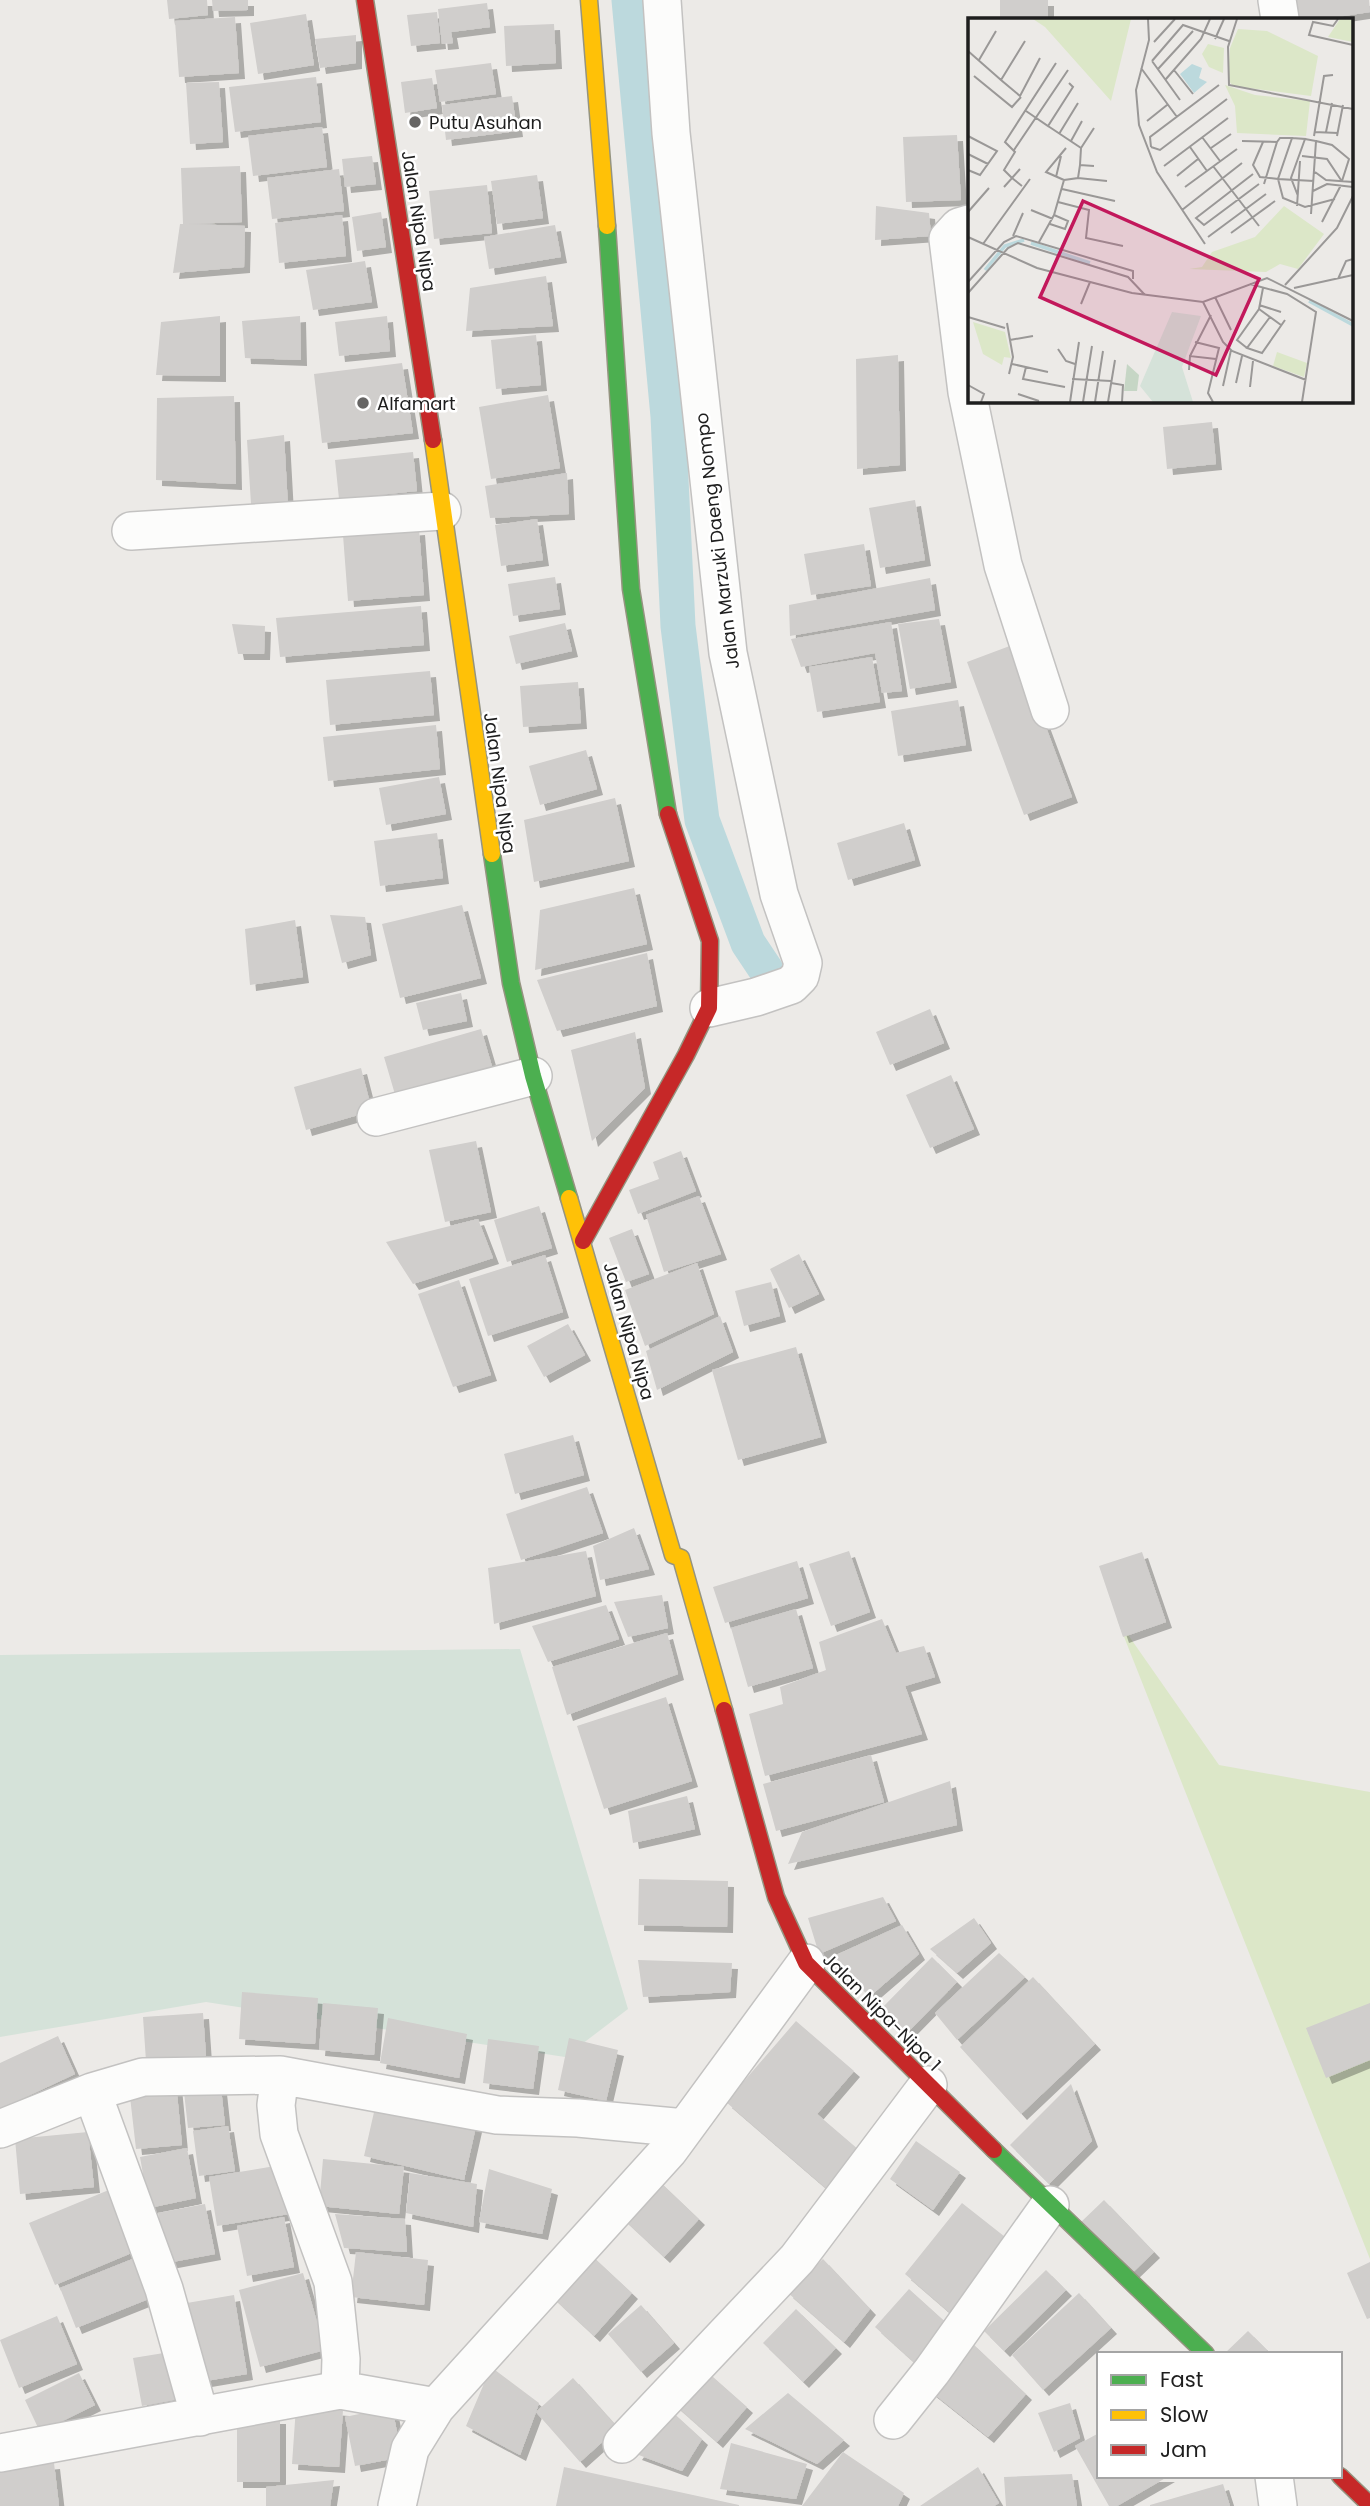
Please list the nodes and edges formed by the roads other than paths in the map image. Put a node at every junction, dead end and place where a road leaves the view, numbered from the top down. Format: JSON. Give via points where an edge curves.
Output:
{"nodes":[{"id":1,"x":365,"y":0,"type":"edge"},
{"id":2,"x":589,"y":0,"type":"edge"},
{"id":3,"x":662,"y":0,"type":"edge"},
{"id":4,"x":1276,"y":0,"type":"edge"},
{"id":5,"x":1280,"y":18,"type":"edge"},
{"id":6,"x":968,"y":223,"type":"edge"},
{"id":7,"x":968,"y":397,"type":"edge"},
{"id":8,"x":969,"y":402,"type":"edge"},
{"id":9,"x":442,"y":511,"type":"junction"},
{"id":10,"x":131,"y":531,"type":"dead end"},
{"id":11,"x":1050,"y":710,"type":"dead end"},
{"id":12,"x":709,"y":1008,"type":"junction"},
{"id":13,"x":533,"y":1076,"type":"junction"},
{"id":14,"x":376,"y":1117,"type":"dead end"},
{"id":15,"x":583,"y":1241,"type":"junction"},
{"id":16,"x":677,"y":1557,"type":"joint"},
{"id":17,"x":806,"y":1963,"type":"junction"},
{"id":18,"x":280,"y":2075,"type":"junction"},
{"id":19,"x":928,"y":2085,"type":"junction"},
{"id":20,"x":92,"y":2092,"type":"junction"},
{"id":21,"x":685,"y":2128,"type":"junction"},
{"id":22,"x":0,"y":2129,"type":"edge"},
{"id":23,"x":1050,"y":2205,"type":"junction"},
{"id":24,"x":1204,"y":2352,"type":"edge"},
{"id":25,"x":340,"y":2390,"type":"junction"},
{"id":26,"x":436,"y":2407,"type":"junction"},
{"id":27,"x":200,"y":2417,"type":"junction"},
{"id":28,"x":893,"y":2420,"type":"dead end"},
{"id":29,"x":622,"y":2444,"type":"dead end"},
{"id":30,"x":0,"y":2453,"type":"edge"},
{"id":31,"x":1274,"y":2478,"type":"edge"},
{"id":32,"x":1342,"y":2478,"type":"edge"},
{"id":33,"x":1370,"y":2505,"type":"edge"},
{"id":34,"x":397,"y":2506,"type":"edge"},
{"id":35,"x":1278,"y":2506,"type":"edge"}],
"edges":[{"from":1,"to":9,"type":"street","name":"Jalan Nipa Nipa"},
{"from":2,"to":12,"type":"street","via":[[631,589],[667,813],[710,941]]},
{"from":3,"to":12,"type":"street","name":"Jalan Marzuki Daeng Nompo","via":[[671,132],[728,653],[779,894],[803,963],[792,985]]},
{"from":4,"to":5,"type":"street"},
{"from":6,"to":7,"type":"street","via":[[948,239]]},
{"from":8,"to":11,"type":"street","via":[[1003,565]]},
{"from":9,"to":10,"type":"street"},
{"from":9,"to":13,"type":"street","name":"Jalan Nipa Nipa","via":[[499,912]]},
{"from":12,"to":15,"type":"street"},
{"from":13,"to":14,"type":"street"},
{"from":13,"to":15,"type":"street","name":"Jalan Nipa Nipa"},
{"from":15,"to":16,"type":"street","name":"Jalan Nipa Nipa"},
{"from":16,"to":17,"type":"street","name":"Jalan Nipa-Nipa 1","via":[[776,1897]]},
{"from":17,"to":19,"type":"street","name":"Jalan Nipa-Nipa 1"},
{"from":17,"to":21,"type":"street"},
{"from":18,"to":20,"type":"street","via":[[143,2077]]},
{"from":18,"to":21,"type":"street","via":[[497,2115]]},
{"from":18,"to":25,"type":"street","via":[[279,2134],[332,2282]]},
{"from":19,"to":23,"type":"street","name":"Jalan Nipa-Nipa 1"},
{"from":19,"to":29,"type":"street","via":[[797,2259]]},
{"from":20,"to":22,"type":"street"},
{"from":20,"to":27,"type":"street","via":[[164,2288]]},
{"from":21,"to":26,"type":"street"},
{"from":23,"to":24,"type":"street","name":"Jalan Nipa-Nipa 1"},
{"from":23,"to":28,"type":"street"},
{"from":25,"to":26,"type":"street"},
{"from":25,"to":27,"type":"street"},
{"from":26,"to":34,"type":"street","via":[[410,2449]]},
{"from":27,"to":30,"type":"street"},
{"from":31,"to":35,"type":"street"},
{"from":32,"to":33,"type":"street"}]}
